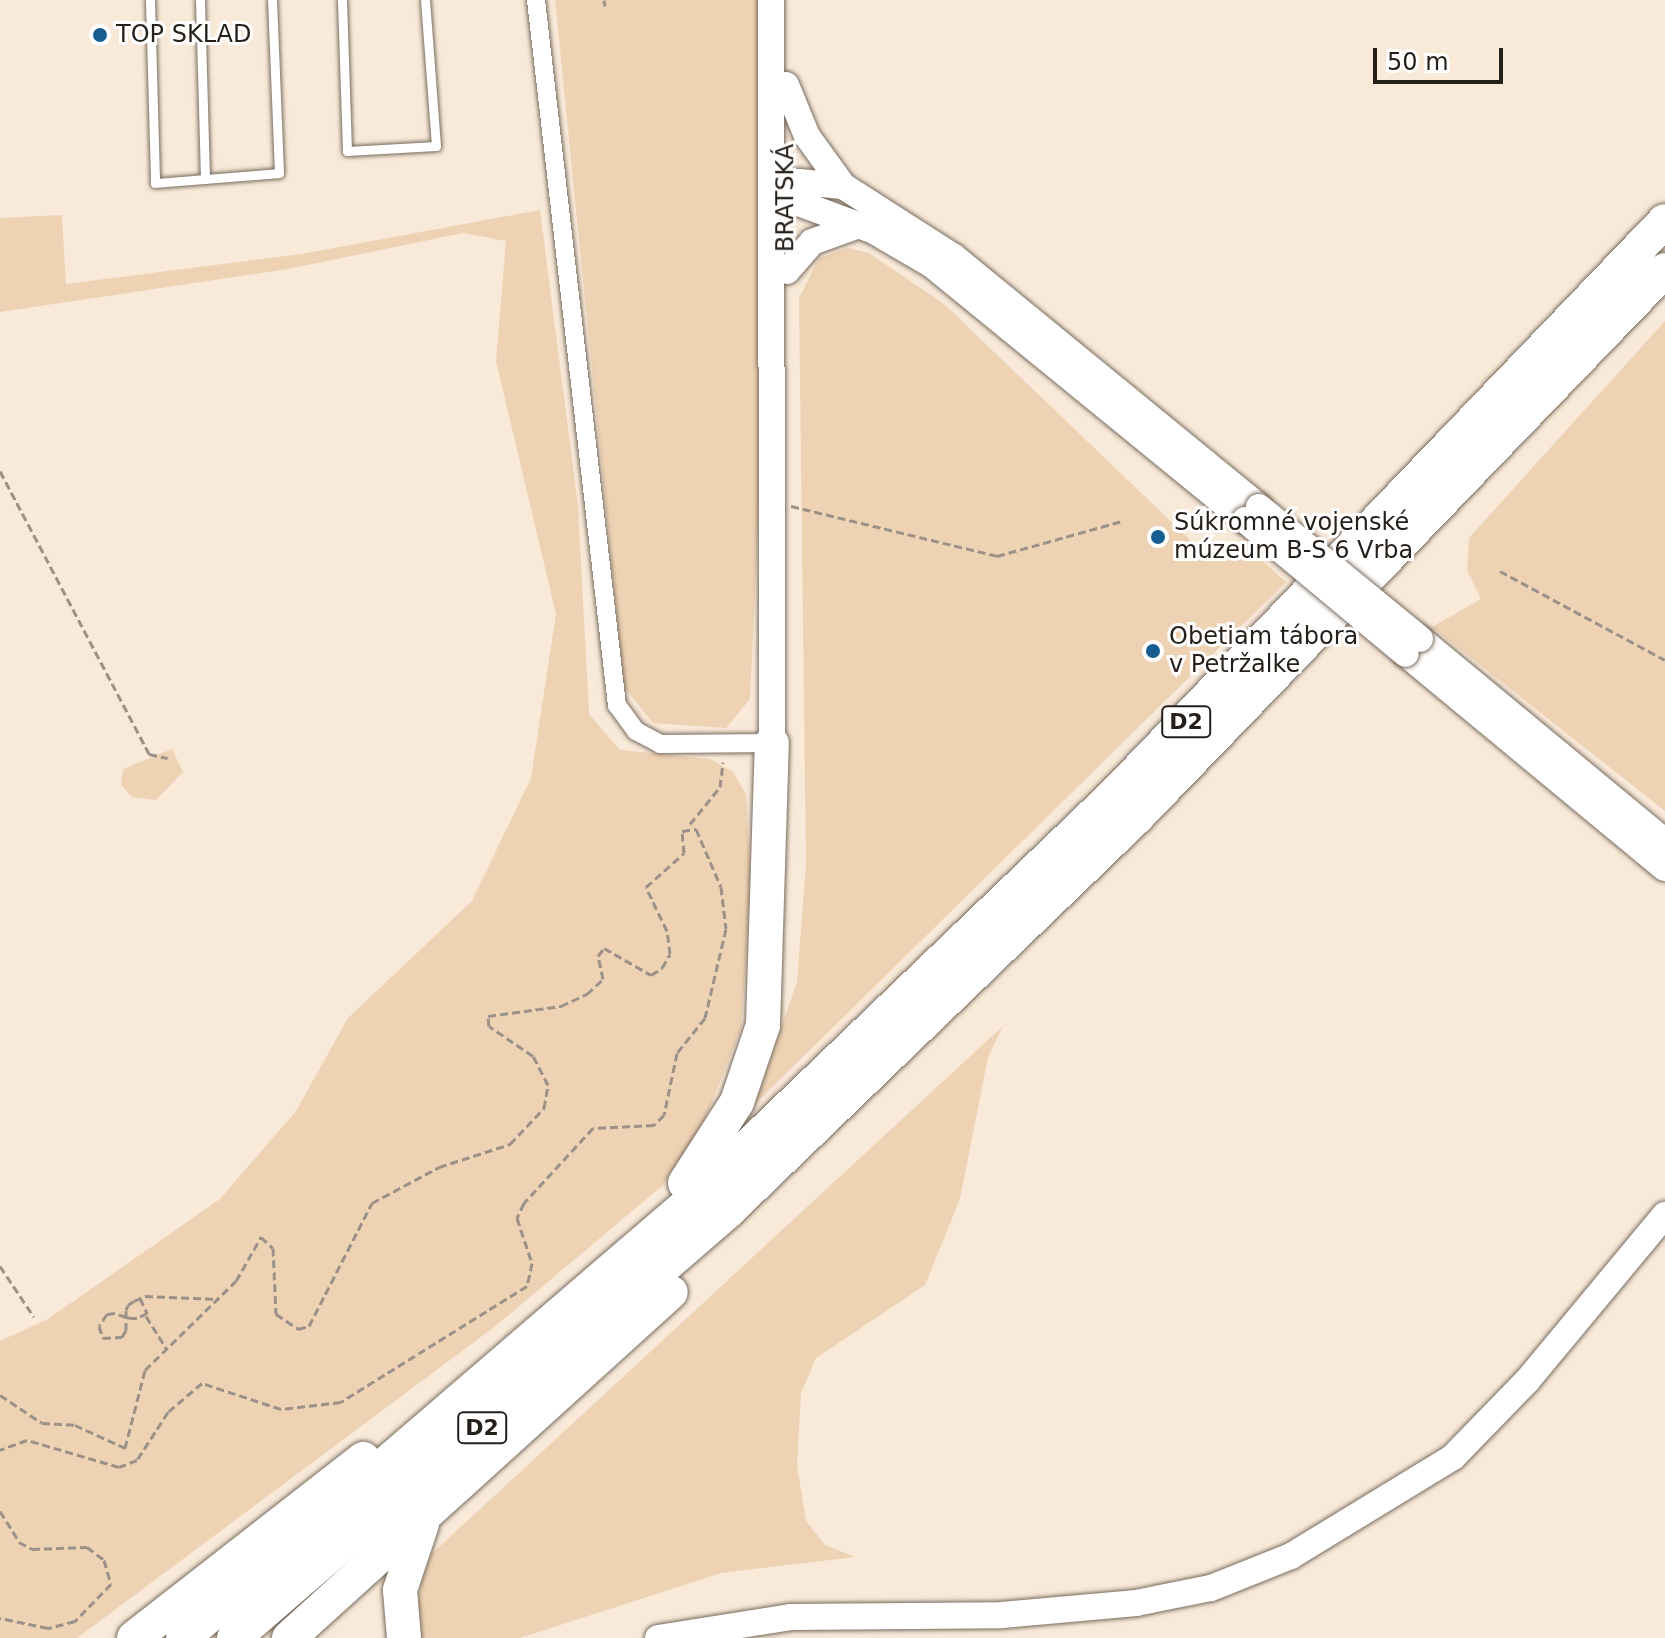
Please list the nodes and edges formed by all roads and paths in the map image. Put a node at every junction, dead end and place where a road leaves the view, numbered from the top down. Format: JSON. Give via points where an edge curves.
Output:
{"nodes":[{"id":1,"x":150,"y":0,"type":"edge"},
{"id":2,"x":200,"y":0,"type":"edge"},
{"id":3,"x":272,"y":0,"type":"edge"},
{"id":4,"x":342,"y":0,"type":"edge"},
{"id":5,"x":425,"y":0,"type":"edge"},
{"id":6,"x":536,"y":0,"type":"edge"},
{"id":7,"x":604,"y":0,"type":"edge"},
{"id":8,"x":771,"y":0,"type":"edge"},
{"id":9,"x":786,"y":0,"type":"edge"},
{"id":10,"x":605,"y":6,"type":"dead end"},
{"id":11,"x":786,"y":85,"type":"junction"},
{"id":12,"x":772,"y":161,"type":"junction"},
{"id":13,"x":205,"y":179,"type":"junction"},
{"id":14,"x":843,"y":186,"type":"junction"},
{"id":15,"x":785,"y":190,"type":"junction"},
{"id":16,"x":769,"y":217,"type":"junction"},
{"id":17,"x":1665,"y":221,"type":"edge"},
{"id":18,"x":856,"y":226,"type":"junction"},
{"id":19,"x":1665,"y":270,"type":"edge"},
{"id":20,"x":787,"y":271,"type":"junction"},
{"id":21,"x":776,"y":394,"type":"junction"},
{"id":22,"x":0,"y":471,"type":"edge"},
{"id":23,"x":776,"y":502,"type":"junction"},
{"id":24,"x":1252,"y":514,"type":"junction"},
{"id":25,"x":1122,"y":521,"type":"dead end"},
{"id":26,"x":1500,"y":571,"type":"dead end"},
{"id":27,"x":1413,"y":646,"type":"junction"},
{"id":28,"x":1665,"y":660,"type":"edge"},
{"id":29,"x":725,"y":743,"type":"junction"},
{"id":30,"x":772,"y":743,"type":"junction"},
{"id":31,"x":168,"y":758,"type":"dead end"},
{"id":32,"x":689,"y":825,"type":"junction"},
{"id":33,"x":1665,"y":842,"type":"edge"},
{"id":34,"x":1665,"y":868,"type":"edge"},
{"id":35,"x":726,"y":1213,"type":"junction"},
{"id":36,"x":1665,"y":1215,"type":"edge"},
{"id":37,"x":0,"y":1266,"type":"edge"},
{"id":38,"x":140,"y":1298,"type":"junction"},
{"id":39,"x":219,"y":1299,"type":"junction"},
{"id":40,"x":144,"y":1315,"type":"junction"},
{"id":41,"x":34,"y":1317,"type":"dead end"},
{"id":42,"x":126,"y":1317,"type":"junction"},
{"id":43,"x":167,"y":1349,"type":"junction"},
{"id":44,"x":0,"y":1395,"type":"edge"},
{"id":45,"x":0,"y":1450,"type":"edge"},
{"id":46,"x":0,"y":1511,"type":"edge"},
{"id":47,"x":424,"y":1520,"type":"junction"},
{"id":48,"x":295,"y":1547,"type":"junction"},
{"id":49,"x":226,"y":1571,"type":"junction"},
{"id":50,"x":0,"y":1618,"type":"edge"},
{"id":51,"x":134,"y":1638,"type":"edge"},
{"id":52,"x":183,"y":1638,"type":"edge"},
{"id":53,"x":234,"y":1638,"type":"edge"},
{"id":54,"x":289,"y":1638,"type":"edge"},
{"id":55,"x":404,"y":1638,"type":"edge"},
{"id":56,"x":658,"y":1638,"type":"edge"}],
"edges":[{"from":1,"to":13,"type":"lane","via":[[155,183]]},
{"from":2,"to":13,"type":"lane"},
{"from":3,"to":13,"type":"lane","via":[[279,173]]},
{"from":4,"to":5,"type":"lane","via":[[347,151],[436,146]]},
{"from":6,"to":29,"type":"street","via":[[612,686],[626,721],[647,739]]},
{"from":7,"to":10,"type":"path"},
{"from":8,"to":12,"type":"main road","name":"BRATSKÁ"},
{"from":9,"to":11,"type":"main road","name":"BRATSKÁ"},
{"from":11,"to":14,"type":"main road","via":[[807,136]]},
{"from":11,"to":15,"type":"main road","name":"BRATSKÁ"},
{"from":12,"to":15,"type":"main road"},
{"from":12,"to":16,"type":"main road","name":"BRATSKÁ"},
{"from":14,"to":15,"type":"main road","via":[[806,181]]},
{"from":14,"to":24,"type":"main road","via":[[967,267]]},
{"from":15,"to":16,"type":"main road"},
{"from":15,"to":18,"type":"main road","via":[[806,208]]},
{"from":15,"to":20,"type":"main road","name":"BRATSKÁ"},
{"from":16,"to":21,"type":"main road","name":"BRATSKÁ","via":[[768,339]]},
{"from":17,"to":48,"type":"highway","number":"D2","via":[[1117,792],[689,1203]]},
{"from":18,"to":20,"type":"main road","via":[[812,242]]},
{"from":18,"to":24,"type":"main road","via":[[932,265]]},
{"from":19,"to":35,"type":"highway","number":"D2","via":[[1137,817]]},
{"from":20,"to":21,"type":"main road","name":"BRATSKÁ"},
{"from":21,"to":23,"type":"main road","name":"BRATSKÁ"},
{"from":22,"to":31,"type":"path","via":[[149,754]]},
{"from":23,"to":25,"type":"path","via":[[997,556]]},
{"from":23,"to":30,"type":"main road","name":"BRATSKÁ"},
{"from":24,"to":27,"type":"main road","bridge":true},
{"from":26,"to":28,"type":"path"},
{"from":27,"to":33,"type":"main road"},
{"from":27,"to":34,"type":"main road"},
{"from":29,"to":30,"type":"street"},
{"from":29,"to":32,"type":"path","via":[[720,787]]},
{"from":30,"to":49,"type":"highway","via":[[763,1025],[737,1102],[705,1159],[513,1335]]},
{"from":32,"to":39,"type":"path","via":[[682,831],[684,853],[646,887],[667,931],[670,954],[662,968],[651,975],[604,948],[598,956],[603,979],[587,994],[561,1006],[488,1016],[489,1026],[533,1056],[548,1085],[530,1129],[372,1203],[309,1326],[298,1329],[276,1314],[276,1261],[261,1237]]},
{"from":32,"to":45,"type":"path","via":[[721,887],[726,929],[710,1005],[677,1053],[664,1115],[654,1125],[593,1128],[524,1203],[517,1218],[532,1263],[527,1286],[341,1402],[281,1409],[202,1383],[168,1412],[137,1460],[119,1467],[27,1440]]},
{"from":35,"to":47,"type":"highway","via":[[671,1291]]},
{"from":35,"to":53,"type":"highway","number":"D2"},
{"from":36,"to":56,"type":"main road","via":[[1527,1381],[1453,1457],[1291,1556],[1211,1588],[1136,1603],[1002,1615],[790,1617]]},
{"from":37,"to":41,"type":"path"},
{"from":38,"to":39,"type":"path"},
{"from":38,"to":40,"type":"path","via":[[149,1308]]},
{"from":38,"to":42,"type":"path"},
{"from":39,"to":43,"type":"path"},
{"from":40,"to":42,"type":"path"},
{"from":40,"to":43,"type":"path"},
{"from":42,"to":42,"type":"path","via":[[122,1337],[103,1338],[101,1320]]},
{"from":43,"to":44,"type":"path","via":[[137,1385],[136,1427],[125,1448],[75,1425],[42,1423]]},
{"from":46,"to":50,"type":"path","via":[[19,1542],[32,1549],[87,1547],[104,1560],[111,1584],[75,1621],[48,1628]]},
{"from":47,"to":54,"type":"highway"},
{"from":47,"to":55,"type":"highway","via":[[400,1590]]},
{"from":48,"to":49,"type":"highway"},
{"from":48,"to":52,"type":"highway","number":"D2"},
{"from":49,"to":51,"type":"highway"}]}
